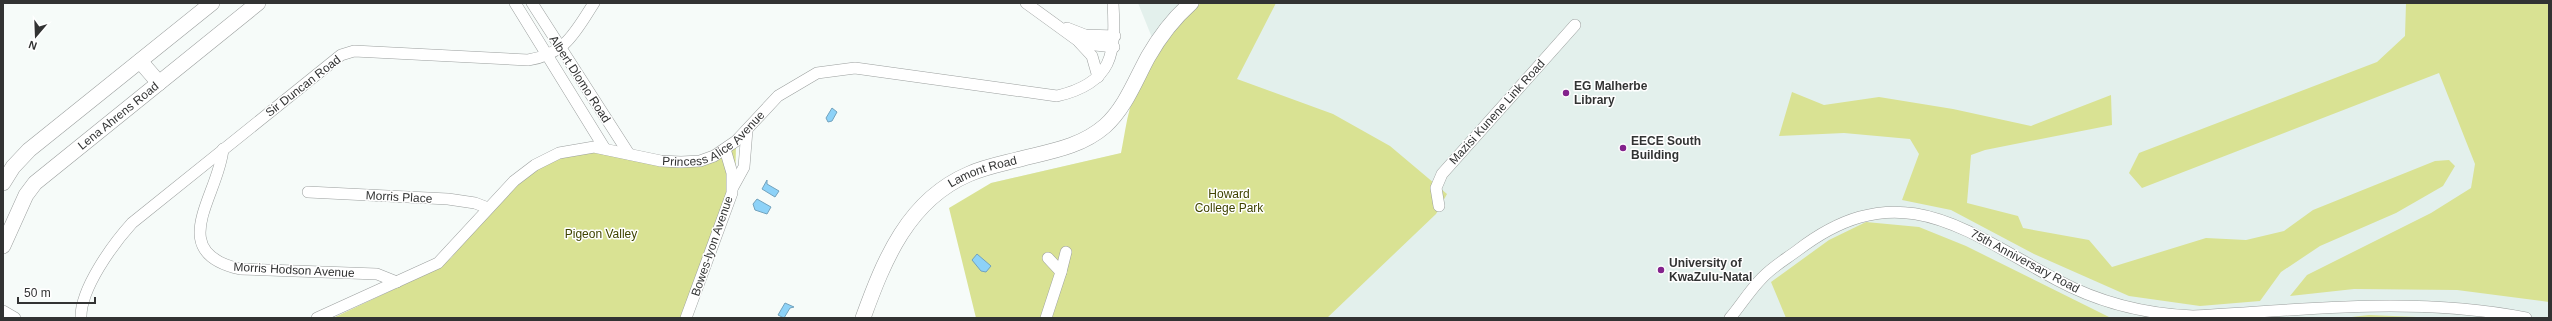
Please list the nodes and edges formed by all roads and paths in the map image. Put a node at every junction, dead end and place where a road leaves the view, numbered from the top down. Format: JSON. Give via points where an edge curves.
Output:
{"nodes":[{"id":1,"x":212,"y":3,"type":"edge"},
{"id":2,"x":258,"y":3,"type":"edge"},
{"id":3,"x":515,"y":3,"type":"edge"},
{"id":4,"x":532,"y":3,"type":"edge"},
{"id":5,"x":594,"y":3,"type":"edge"},
{"id":6,"x":1026,"y":3,"type":"edge"},
{"id":7,"x":1113,"y":3,"type":"edge"},
{"id":8,"x":1191,"y":3,"type":"edge"},
{"id":9,"x":1056,"y":24,"type":"junction"},
{"id":10,"x":1575,"y":25,"type":"dead end"},
{"id":11,"x":1077,"y":40,"type":"junction"},
{"id":12,"x":1114,"y":41,"type":"junction"},
{"id":13,"x":561,"y":48,"type":"junction"},
{"id":14,"x":548,"y":55,"type":"junction"},
{"id":15,"x":140,"y":61,"type":"junction"},
{"id":16,"x":1098,"y":77,"type":"junction"},
{"id":17,"x":159,"y":83,"type":"junction"},
{"id":18,"x":747,"y":130,"type":"junction"},
{"id":19,"x":605,"y":149,"type":"junction"},
{"id":20,"x":725,"y":149,"type":"junction"},
{"id":21,"x":223,"y":150,"type":"junction"},
{"id":22,"x":629,"y":154,"type":"junction"},
{"id":23,"x":13,"y":167,"type":"junction"},
{"id":24,"x":3,"y":183,"type":"edge"},
{"id":25,"x":35,"y":183,"type":"junction"},
{"id":26,"x":732,"y":188,"type":"junction"},
{"id":27,"x":308,"y":192,"type":"dead end"},
{"id":28,"x":1439,"y":206,"type":"dead end"},
{"id":29,"x":488,"y":208,"type":"junction"},
{"id":30,"x":3,"y":246,"type":"edge"},
{"id":31,"x":1066,"y":252,"type":"dead end"},
{"id":32,"x":1048,"y":258,"type":"dead end"},
{"id":33,"x":1061,"y":272,"type":"junction"},
{"id":34,"x":397,"y":282,"type":"junction"},
{"id":35,"x":3,"y":311,"type":"edge"},
{"id":36,"x":15,"y":318,"type":"edge"},
{"id":37,"x":81,"y":318,"type":"edge"},
{"id":38,"x":318,"y":318,"type":"edge"},
{"id":39,"x":686,"y":318,"type":"edge"},
{"id":40,"x":863,"y":318,"type":"edge"},
{"id":41,"x":1046,"y":318,"type":"edge"},
{"id":42,"x":1730,"y":318,"type":"edge"},
{"id":43,"x":2526,"y":318,"type":"edge"}],
"edges":[{"from":1,"to":15,"type":"main road"},
{"from":2,"to":17,"type":"main road","name":"Lena Ahrens Road"},
{"from":3,"to":14,"type":"street","name":"Albert Dlomo Road"},
{"from":4,"to":13,"type":"street","name":"Albert Dlomo Road"},
{"from":5,"to":13,"type":"street","name":"Sir Duncan Road"},
{"from":6,"to":9,"type":"street"},
{"from":7,"to":12,"type":"street"},
{"from":8,"to":40,"type":"main road","name":"Lamont Road","via":[[1163,32],[1118,112],[1093,135],[1062,149],[968,174],[931,199],[909,221],[894,243],[882,266]]},
{"from":9,"to":11,"type":"street"},
{"from":9,"to":12,"type":"street","via":[[1085,35]]},
{"from":10,"to":28,"type":"street","name":"Mazisi Kunene Link Road","via":[[1442,174],[1436,188]]},
{"from":11,"to":12,"type":"street","via":[[1094,45]]},
{"from":11,"to":16,"type":"street","via":[[1092,56]]},
{"from":12,"to":16,"type":"street","name":"Princess Alice Avenue"},
{"from":13,"to":14,"type":"street","name":"Sir Duncan Road"},
{"from":13,"to":22,"type":"street","name":"Albert Dlomo Road"},
{"from":14,"to":19,"type":"street","name":"Albert Dlomo Road"},
{"from":14,"to":21,"type":"street","name":"Sir Duncan Road","via":[[528,60],[354,52],[342,55]]},
{"from":15,"to":17,"type":"main road"},
{"from":15,"to":23,"type":"main road","via":[[29,150]]},
{"from":16,"to":18,"type":"street","name":"Princess Alice Avenue","via":[[1086,88],[1057,96],[855,68],[835,69],[817,73],[778,96]]},
{"from":17,"to":25,"type":"main road","name":"Lena Ahrens Road"},
{"from":18,"to":20,"type":"street","name":"Princess Alice Avenue"},
{"from":18,"to":26,"type":"street","via":[[744,167]]},
{"from":19,"to":22,"type":"street","name":"Princess Alice Avenue"},
{"from":19,"to":29,"type":"street","name":"Princess Alice Avenue","via":[[578,148],[559,152],[535,165],[514,181]]},
{"from":20,"to":22,"type":"street","name":"Princess Alice Avenue","via":[[700,161],[681,162],[661,161]]},
{"from":20,"to":26,"type":"street","name":"Bowes-lyon Avenue","via":[[732,173]]},
{"from":21,"to":34,"type":"street","name":"Morris Hodson Avenue","via":[[222,161],[200,227],[202,245],[210,257],[226,266],[240,269],[377,274]]},
{"from":21,"to":37,"type":"street","name":"Sir Duncan Road","via":[[132,223],[115,242],[84,300]]},
{"from":23,"to":24,"type":"main road"},
{"from":23,"to":25,"type":"main road"},
{"from":25,"to":30,"type":"main road","name":"Lena Ahrens Road","via":[[26,195]]},
{"from":26,"to":39,"type":"street","name":"Bowes-lyon Avenue"},
{"from":27,"to":29,"type":"street","name":"Morris Place","via":[[448,199],[475,203]]},
{"from":29,"to":34,"type":"street","name":"Princess Alice Avenue","via":[[438,262]]},
{"from":31,"to":33,"type":"street"},
{"from":32,"to":33,"type":"street"},
{"from":33,"to":41,"type":"street"},
{"from":34,"to":38,"type":"street","name":"Princess Alice Avenue"},
{"from":35,"to":36,"type":"street"},
{"from":42,"to":43,"type":"street","name":"75th Anniversary Road","via":[[1762,277],[1830,227],[1862,216],[1898,212],[1931,217],[1974,234],[2078,289],[2126,306],[2168,315],[2193,316],[2409,304],[2473,309]]}]}
